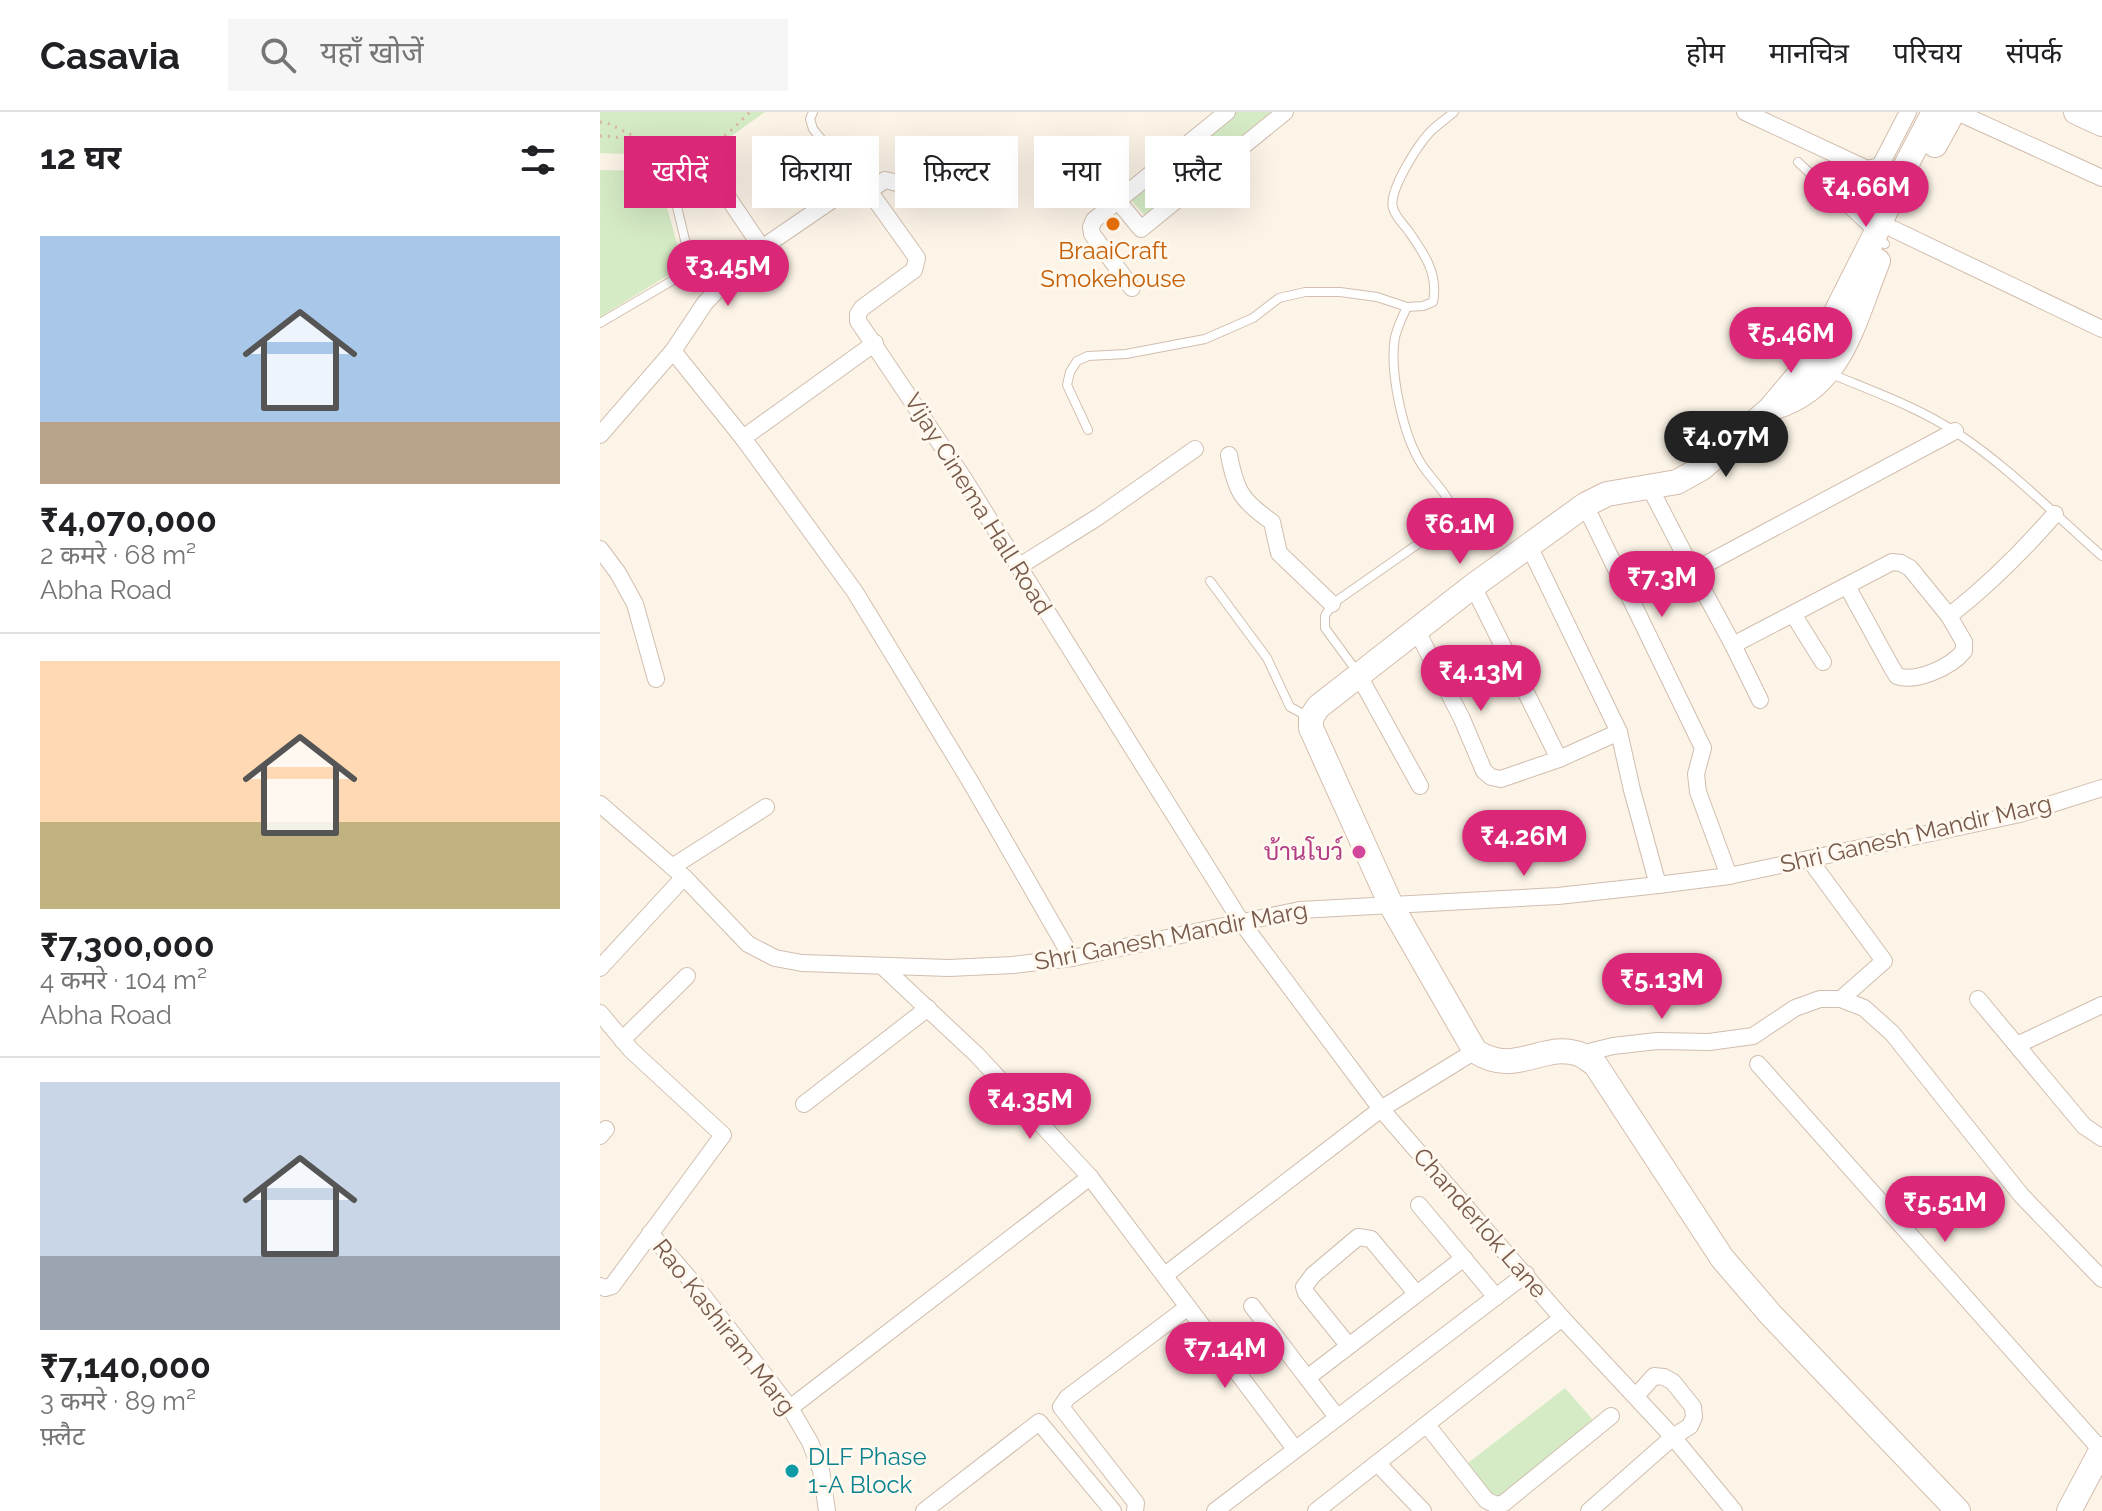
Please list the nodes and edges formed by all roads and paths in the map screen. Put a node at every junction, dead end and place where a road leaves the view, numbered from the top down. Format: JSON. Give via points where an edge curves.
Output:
{"nodes":[{"id":1,"x":750,"y":112,"type":"edge"},
{"id":2,"x":813,"y":112,"type":"edge"},
{"id":3,"x":1227,"y":112,"type":"edge"},
{"id":4,"x":1285,"y":112,"type":"edge"},
{"id":5,"x":1454,"y":112,"type":"edge"},
{"id":6,"x":1745,"y":112,"type":"edge"},
{"id":7,"x":1908,"y":112,"type":"edge"},
{"id":8,"x":1934,"y":112,"type":"edge"},
{"id":9,"x":1955,"y":112,"type":"edge"},
{"id":10,"x":2076,"y":112,"type":"edge"},
{"id":11,"x":1781,"y":119,"type":"edge"},
{"id":12,"x":600,"y":122,"type":"edge"},
{"id":13,"x":2102,"y":124,"type":"edge"},
{"id":14,"x":600,"y":136,"type":"edge"},
{"id":15,"x":633,"y":136,"type":"edge"},
{"id":16,"x":725,"y":136,"type":"edge"},
{"id":17,"x":819,"y":136,"type":"edge"},
{"id":18,"x":624,"y":138,"type":"edge"},
{"id":19,"x":1798,"y":162,"type":"dead end"},
{"id":20,"x":1894,"y":164,"type":"junction"},
{"id":21,"x":2102,"y":178,"type":"edge"},
{"id":22,"x":1129,"y":192,"type":"edge"},
{"id":23,"x":677,"y":208,"type":"edge"},
{"id":24,"x":735,"y":208,"type":"edge"},
{"id":25,"x":820,"y":208,"type":"edge"},
{"id":26,"x":879,"y":208,"type":"edge"},
{"id":27,"x":1109,"y":208,"type":"edge"},
{"id":28,"x":1124,"y":208,"type":"edge"},
{"id":29,"x":1884,"y":236,"type":"junction"},
{"id":30,"x":762,"y":248,"type":"junction"},
{"id":31,"x":1132,"y":288,"type":"dead end"},
{"id":32,"x":1407,"y":307,"type":"junction"},
{"id":33,"x":600,"y":323,"type":"edge"},
{"id":34,"x":2102,"y":329,"type":"edge"},
{"id":35,"x":875,"y":343,"type":"junction"},
{"id":36,"x":673,"y":351,"type":"junction"},
{"id":37,"x":1829,"y":373,"type":"junction"},
{"id":38,"x":1770,"y":409,"type":"junction"},
{"id":39,"x":1088,"y":430,"type":"dead end"},
{"id":40,"x":1955,"y":431,"type":"junction"},
{"id":41,"x":600,"y":435,"type":"edge"},
{"id":42,"x":743,"y":438,"type":"junction"},
{"id":43,"x":1195,"y":449,"type":"dead end"},
{"id":44,"x":1229,"y":455,"type":"dead end"},
{"id":45,"x":1650,"y":488,"type":"junction"},
{"id":46,"x":1585,"y":505,"type":"junction"},
{"id":47,"x":2055,"y":514,"type":"junction"},
{"id":48,"x":1529,"y":546,"type":"junction"},
{"id":49,"x":600,"y":549,"type":"edge"},
{"id":50,"x":2102,"y":556,"type":"edge"},
{"id":51,"x":1018,"y":567,"type":"junction"},
{"id":52,"x":1693,"y":571,"type":"junction"},
{"id":53,"x":1210,"y":581,"type":"dead end"},
{"id":54,"x":1473,"y":586,"type":"junction"},
{"id":55,"x":1847,"y":586,"type":"junction"},
{"id":56,"x":1332,"y":604,"type":"junction"},
{"id":57,"x":1793,"y":614,"type":"junction"},
{"id":58,"x":1949,"y":616,"type":"junction"},
{"id":59,"x":1416,"y":629,"type":"junction"},
{"id":60,"x":1733,"y":645,"type":"junction"},
{"id":61,"x":1823,"y":662,"type":"dead end"},
{"id":62,"x":1358,"y":674,"type":"junction"},
{"id":63,"x":656,"y":679,"type":"dead end"},
{"id":64,"x":1760,"y":700,"type":"dead end"},
{"id":65,"x":1311,"y":718,"type":"junction"},
{"id":66,"x":1619,"y":732,"type":"junction"},
{"id":67,"x":1559,"y":759,"type":"junction"},
{"id":68,"x":1420,"y":786,"type":"dead end"},
{"id":69,"x":2102,"y":788,"type":"edge"},
{"id":70,"x":600,"y":804,"type":"edge"},
{"id":71,"x":766,"y":807,"type":"dead end"},
{"id":72,"x":1809,"y":859,"type":"junction"},
{"id":73,"x":678,"y":872,"type":"junction"},
{"id":74,"x":1729,"y":876,"type":"junction"},
{"id":75,"x":1658,"y":885,"type":"junction"},
{"id":76,"x":1391,"y":905,"type":"junction"},
{"id":77,"x":1242,"y":923,"type":"junction"},
{"id":78,"x":1072,"y":958,"type":"junction"},
{"id":79,"x":882,"y":966,"type":"junction"},
{"id":80,"x":600,"y":968,"type":"edge"},
{"id":81,"x":687,"y":976,"type":"dead end"},
{"id":82,"x":1841,"y":999,"type":"junction"},
{"id":83,"x":1978,"y":999,"type":"dead end"},
{"id":84,"x":2102,"y":1005,"type":"edge"},
{"id":85,"x":928,"y":1008,"type":"junction"},
{"id":86,"x":600,"y":1013,"type":"edge"},
{"id":87,"x":622,"y":1040,"type":"junction"},
{"id":88,"x":2017,"y":1045,"type":"junction"},
{"id":89,"x":1475,"y":1051,"type":"junction"},
{"id":90,"x":1581,"y":1054,"type":"junction"},
{"id":91,"x":1758,"y":1064,"type":"dead end"},
{"id":92,"x":804,"y":1104,"type":"dead end"},
{"id":93,"x":1381,"y":1109,"type":"junction"},
{"id":94,"x":2102,"y":1138,"type":"edge"},
{"id":95,"x":1090,"y":1177,"type":"junction"},
{"id":96,"x":1419,"y":1205,"type":"dead end"},
{"id":97,"x":650,"y":1233,"type":"junction"},
{"id":98,"x":1464,"y":1258,"type":"junction"},
{"id":99,"x":1526,"y":1274,"type":"junction"},
{"id":100,"x":1165,"y":1275,"type":"junction"},
{"id":101,"x":2102,"y":1279,"type":"edge"},
{"id":102,"x":600,"y":1286,"type":"edge"},
{"id":103,"x":1416,"y":1293,"type":"junction"},
{"id":104,"x":1496,"y":1297,"type":"junction"},
{"id":105,"x":1252,"y":1306,"type":"dead end"},
{"id":106,"x":1188,"y":1307,"type":"junction"},
{"id":107,"x":1562,"y":1318,"type":"junction"},
{"id":108,"x":1348,"y":1345,"type":"junction"},
{"id":109,"x":1307,"y":1378,"type":"junction"},
{"id":110,"x":1636,"y":1396,"type":"junction"},
{"id":111,"x":790,"y":1408,"type":"junction"},
{"id":112,"x":1611,"y":1416,"type":"dead end"},
{"id":113,"x":1337,"y":1417,"type":"junction"},
{"id":114,"x":1427,"y":1425,"type":"junction"},
{"id":115,"x":1673,"y":1437,"type":"junction"},
{"id":116,"x":1295,"y":1449,"type":"junction"},
{"id":117,"x":2102,"y":1450,"type":"edge"},
{"id":118,"x":1378,"y":1464,"type":"junction"},
{"id":119,"x":827,"y":1511,"type":"edge"},
{"id":120,"x":924,"y":1511,"type":"edge"},
{"id":121,"x":1113,"y":1511,"type":"edge"},
{"id":122,"x":1135,"y":1511,"type":"edge"},
{"id":123,"x":1215,"y":1511,"type":"edge"},
{"id":124,"x":1316,"y":1511,"type":"edge"},
{"id":125,"x":1423,"y":1511,"type":"edge"},
{"id":126,"x":1589,"y":1511,"type":"edge"},
{"id":127,"x":1734,"y":1511,"type":"edge"},
{"id":128,"x":1958,"y":1511,"type":"edge"},
{"id":129,"x":2069,"y":1511,"type":"edge"}],
"edges":[{"from":1,"to":16,"type":"path"},
{"from":2,"to":17,"type":"lane","name":"Vijay Cinema Hall Road","via":[[810,119]]},
{"from":3,"to":22,"type":"street"},
{"from":4,"to":28,"type":"street","via":[[1141,229]]},
{"from":5,"to":32,"type":"lane","via":[[1430,132],[1392,198],[1393,210],[1428,262],[1436,289],[1433,302]]},
{"from":6,"to":11,"type":"street"},
{"from":7,"to":20,"type":"street"},
{"from":8,"to":20,"type":"street"},
{"from":9,"to":21,"type":"street"},
{"from":9,"to":29,"type":"street"},
{"from":10,"to":13,"type":"street"},
{"from":11,"to":20,"type":"street","via":[[1867,169]]},
{"from":12,"to":15,"type":"path"},
{"from":14,"to":18,"type":"path"},
{"from":19,"to":29,"type":"lane"},
{"from":20,"to":29,"type":"street"},
{"from":23,"to":33,"type":"lane","via":[[692,269]]},
{"from":24,"to":30,"type":"street"},
{"from":25,"to":30,"type":"street"},
{"from":26,"to":35,"type":"street","name":"Vijay Cinema Hall Road","via":[[917,258],[914,270],[858,314]]},
{"from":27,"to":31,"type":"street","via":[[1094,220],[1092,234]]},
{"from":29,"to":34,"type":"street"},
{"from":29,"to":37,"type":"street"},
{"from":29,"to":38,"type":"street","via":[[1813,358]]},
{"from":30,"to":36,"type":"street","via":[[705,303]]},
{"from":32,"to":39,"type":"lane","via":[[1377,297],[1305,292],[1279,298],[1253,318],[1205,339],[1088,356],[1077,361],[1067,385]]},
{"from":32,"to":56,"type":"lane","via":[[1394,354],[1400,407],[1407,437],[1454,512],[1448,523]]},
{"from":35,"to":42,"type":"street"},
{"from":35,"to":51,"type":"street","name":"Vijay Cinema Hall Road"},
{"from":36,"to":41,"type":"street"},
{"from":36,"to":42,"type":"street"},
{"from":37,"to":38,"type":"street","via":[[1793,402]]},
{"from":37,"to":40,"type":"lane"},
{"from":38,"to":45,"type":"street","via":[[1702,468],[1677,482]]},
{"from":40,"to":47,"type":"lane"},
{"from":40,"to":52,"type":"street"},
{"from":42,"to":78,"type":"street","via":[[863,605]]},
{"from":43,"to":51,"type":"street"},
{"from":44,"to":56,"type":"street","via":[[1234,482],[1249,506],[1272,522],[1279,553]]},
{"from":45,"to":46,"type":"street","via":[[1607,494]]},
{"from":45,"to":52,"type":"street"},
{"from":46,"to":48,"type":"street"},
{"from":46,"to":74,"type":"street","via":[[1703,748],[1696,774],[1698,792]]},
{"from":47,"to":50,"type":"lane"},
{"from":47,"to":58,"type":"street","via":[[1985,589]]},
{"from":48,"to":54,"type":"street"},
{"from":48,"to":66,"type":"street"},
{"from":49,"to":63,"type":"street","via":[[635,604]]},
{"from":51,"to":77,"type":"street","name":"Vijay Cinema Hall Road"},
{"from":52,"to":60,"type":"street"},
{"from":53,"to":65,"type":"lane","via":[[1267,658],[1290,707]]},
{"from":54,"to":59,"type":"street"},
{"from":54,"to":67,"type":"street"},
{"from":55,"to":57,"type":"street"},
{"from":55,"to":58,"type":"street","via":[[1892,562],[1901,563]]},
{"from":55,"to":58,"type":"street","via":[[1892,668],[1905,679],[1964,651]]},
{"from":56,"to":62,"type":"lane","via":[[1325,628]]},
{"from":57,"to":60,"type":"street"},
{"from":57,"to":61,"type":"street"},
{"from":59,"to":62,"type":"street"},
{"from":59,"to":67,"type":"street","via":[[1484,771],[1501,779]]},
{"from":60,"to":64,"type":"street"},
{"from":62,"to":65,"type":"street"},
{"from":62,"to":68,"type":"street"},
{"from":65,"to":76,"type":"street"},
{"from":66,"to":67,"type":"street"},
{"from":66,"to":75,"type":"street"},
{"from":69,"to":72,"type":"street","name":"Shri Ganesh Mandir Marg","via":[[2020,814]]},
{"from":70,"to":73,"type":"street","name":"Shri Ganesh Mandir Marg"},
{"from":71,"to":73,"type":"street"},
{"from":72,"to":74,"type":"street","name":"Shri Ganesh Mandir Marg"},
{"from":72,"to":82,"type":"street","via":[[1884,961]]},
{"from":73,"to":79,"type":"street","name":"Shri Ganesh Mandir Marg","via":[[748,944],[775,958]]},
{"from":73,"to":80,"type":"street"},
{"from":74,"to":75,"type":"street","name":"Shri Ganesh Mandir Marg"},
{"from":75,"to":76,"type":"street","name":"Shri Ganesh Mandir Marg"},
{"from":76,"to":77,"type":"street","name":"Shri Ganesh Mandir Marg","via":[[1300,910]]},
{"from":76,"to":89,"type":"street"},
{"from":77,"to":78,"type":"street","name":"Shri Ganesh Mandir Marg"},
{"from":77,"to":93,"type":"street","name":"Chanderlok Lane"},
{"from":78,"to":79,"type":"street","name":"Shri Ganesh Mandir Marg","via":[[949,968]]},
{"from":79,"to":85,"type":"street"},
{"from":81,"to":87,"type":"street"},
{"from":82,"to":90,"type":"street","via":[[1820,999],[1795,1008],[1753,1036],[1657,1041]]},
{"from":82,"to":101,"type":"street","via":[[1864,1008],[1892,1033],[2021,1195]]},
{"from":83,"to":88,"type":"street"},
{"from":84,"to":88,"type":"street"},
{"from":85,"to":92,"type":"street"},
{"from":85,"to":95,"type":"street"},
{"from":86,"to":87,"type":"street"},
{"from":87,"to":97,"type":"street","via":[[723,1135]]},
{"from":88,"to":94,"type":"street","via":[[2084,1126]]},
{"from":89,"to":90,"type":"street","via":[[1506,1063],[1565,1051]]},
{"from":89,"to":93,"type":"street"},
{"from":90,"to":128,"type":"street","via":[[1595,1064],[1722,1258]]},
{"from":91,"to":117,"type":"street"},
{"from":93,"to":99,"type":"street","name":"Chanderlok Lane"},
{"from":93,"to":100,"type":"street"},
{"from":95,"to":100,"type":"street"},
{"from":95,"to":111,"type":"street"},
{"from":96,"to":98,"type":"street"},
{"from":97,"to":102,"type":"street","via":[[612,1286]]},
{"from":97,"to":111,"type":"street","name":"Rao Kashiram Marg"},
{"from":98,"to":103,"type":"street"},
{"from":98,"to":104,"type":"street"},
{"from":99,"to":104,"type":"street"},
{"from":99,"to":107,"type":"street","name":"Chanderlok Lane"},
{"from":100,"to":106,"type":"street"},
{"from":103,"to":108,"type":"street"},
{"from":103,"to":108,"type":"street","via":[[1371,1239],[1358,1237],[1304,1287]]},
{"from":104,"to":113,"type":"street"},
{"from":105,"to":109,"type":"street"},
{"from":106,"to":116,"type":"street"},
{"from":106,"to":122,"type":"street","via":[[1061,1407],[1136,1503]]},
{"from":107,"to":110,"type":"street","name":"Chanderlok Lane"},
{"from":107,"to":114,"type":"street"},
{"from":108,"to":109,"type":"street"},
{"from":109,"to":113,"type":"street"},
{"from":110,"to":115,"type":"street","name":"Chanderlok Lane"},
{"from":110,"to":115,"type":"street","via":[[1654,1376],[1673,1382],[1693,1407],[1694,1417]]},
{"from":111,"to":119,"type":"street","name":"Rao Kashiram Marg","via":[[821,1470]]},
{"from":112,"to":114,"type":"street","via":[[1496,1505],[1486,1500]]},
{"from":113,"to":116,"type":"street"},
{"from":114,"to":118,"type":"street"},
{"from":115,"to":126,"type":"street"},
{"from":115,"to":127,"type":"street","name":"Chanderlok Lane"},
{"from":116,"to":123,"type":"street"},
{"from":117,"to":129,"type":"street"},
{"from":118,"to":124,"type":"street"},
{"from":118,"to":125,"type":"street"},
{"from":120,"to":121,"type":"street","via":[[1039,1422]]}]}
